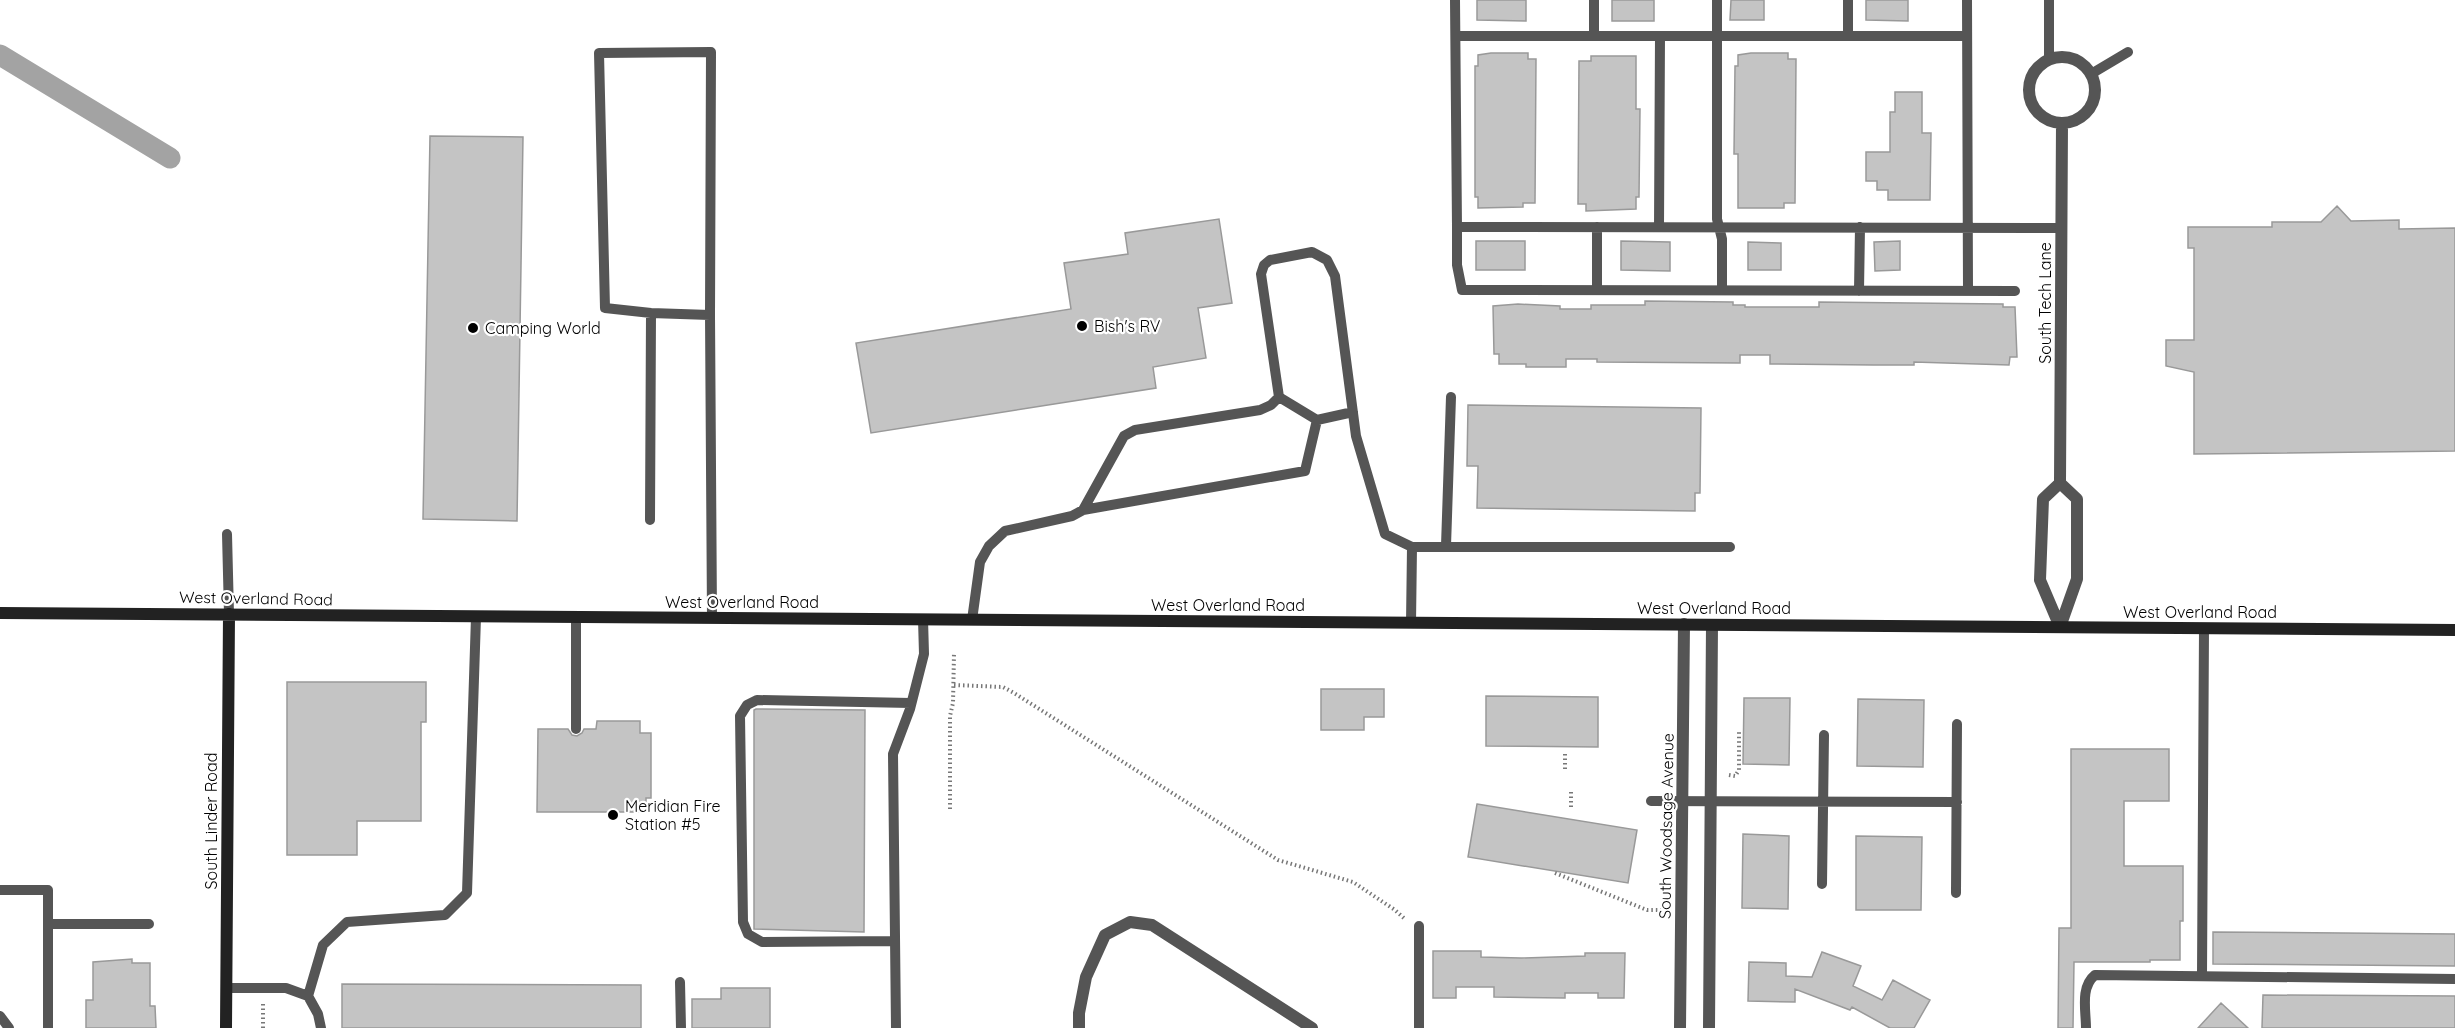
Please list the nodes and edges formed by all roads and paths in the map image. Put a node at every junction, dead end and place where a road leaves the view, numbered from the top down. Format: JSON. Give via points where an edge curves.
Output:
{"nodes":[{"id":1,"x":1455,"y":0,"type":"edge"},
{"id":2,"x":1594,"y":0,"type":"edge"},
{"id":3,"x":1717,"y":0,"type":"edge"},
{"id":4,"x":1848,"y":0,"type":"edge"},
{"id":5,"x":1967,"y":0,"type":"edge"},
{"id":6,"x":2049,"y":0,"type":"edge"},
{"id":7,"x":1456,"y":36,"type":"junction"},
{"id":8,"x":1594,"y":36,"type":"junction"},
{"id":9,"x":1660,"y":36,"type":"junction"},
{"id":10,"x":1717,"y":36,"type":"junction"},
{"id":11,"x":1848,"y":36,"type":"junction"},
{"id":12,"x":1967,"y":36,"type":"junction"},
{"id":13,"x":2128,"y":52,"type":"dead end"},
{"id":14,"x":2049,"y":60,"type":"junction"},
{"id":15,"x":2091,"y":74,"type":"junction"},
{"id":16,"x":2062,"y":123,"type":"junction"},
{"id":17,"x":1456,"y":227,"type":"junction"},
{"id":18,"x":1598,"y":227,"type":"junction"},
{"id":19,"x":1659,"y":227,"type":"junction"},
{"id":20,"x":1719,"y":227,"type":"junction"},
{"id":21,"x":1860,"y":227,"type":"junction"},
{"id":22,"x":1969,"y":228,"type":"junction"},
{"id":23,"x":2061,"y":228,"type":"junction"},
{"id":24,"x":1597,"y":290,"type":"junction"},
{"id":25,"x":1722,"y":290,"type":"junction"},
{"id":26,"x":1859,"y":291,"type":"junction"},
{"id":27,"x":1968,"y":291,"type":"junction"},
{"id":28,"x":2015,"y":291,"type":"dead end"},
{"id":29,"x":651,"y":313,"type":"junction"},
{"id":30,"x":710,"y":315,"type":"junction"},
{"id":31,"x":1279,"y":397,"type":"junction"},
{"id":32,"x":1451,"y":397,"type":"dead end"},
{"id":33,"x":1353,"y":412,"type":"junction"},
{"id":34,"x":1317,"y":420,"type":"junction"},
{"id":35,"x":2060,"y":483,"type":"junction"},
{"id":36,"x":1083,"y":510,"type":"junction"},
{"id":37,"x":650,"y":520,"type":"dead end"},
{"id":38,"x":227,"y":534,"type":"dead end"},
{"id":39,"x":1446,"y":546,"type":"junction"},
{"id":40,"x":1412,"y":547,"type":"junction"},
{"id":41,"x":1730,"y":547,"type":"dead end"},
{"id":42,"x":0,"y":613,"type":"edge"},
{"id":43,"x":229,"y":614,"type":"junction"},
{"id":44,"x":476,"y":617,"type":"junction"},
{"id":45,"x":576,"y":617,"type":"junction"},
{"id":46,"x":712,"y":618,"type":"junction"},
{"id":47,"x":923,"y":619,"type":"junction"},
{"id":48,"x":972,"y":620,"type":"junction"},
{"id":49,"x":1410,"y":623,"type":"junction"},
{"id":50,"x":1684,"y":624,"type":"junction"},
{"id":51,"x":1712,"y":625,"type":"junction"},
{"id":52,"x":2060,"y":627,"type":"junction"},
{"id":53,"x":2204,"y":628,"type":"junction"},
{"id":54,"x":2455,"y":630,"type":"edge"},
{"id":55,"x":954,"y":653,"type":"dead end"},
{"id":56,"x":954,"y":685,"type":"junction"},
{"id":57,"x":911,"y":703,"type":"junction"},
{"id":58,"x":1958,"y":724,"type":"dead end"},
{"id":59,"x":576,"y":729,"type":"dead end"},
{"id":60,"x":1739,"y":730,"type":"dead end"},
{"id":61,"x":1824,"y":735,"type":"dead end"},
{"id":62,"x":1565,"y":754,"type":"dead end"},
{"id":63,"x":1565,"y":770,"type":"dead end"},
{"id":64,"x":1729,"y":775,"type":"dead end"},
{"id":65,"x":1571,"y":792,"type":"dead end"},
{"id":66,"x":1651,"y":801,"type":"dead end"},
{"id":67,"x":1683,"y":801,"type":"junction"},
{"id":68,"x":1711,"y":801,"type":"junction"},
{"id":69,"x":1825,"y":802,"type":"junction"},
{"id":70,"x":1958,"y":802,"type":"junction"},
{"id":71,"x":1571,"y":808,"type":"dead end"},
{"id":72,"x":950,"y":809,"type":"dead end"},
{"id":73,"x":1555,"y":873,"type":"dead end"},
{"id":74,"x":1822,"y":884,"type":"dead end"},
{"id":75,"x":0,"y":890,"type":"edge"},
{"id":76,"x":1956,"y":892,"type":"dead end"},
{"id":77,"x":1663,"y":910,"type":"dead end"},
{"id":78,"x":48,"y":924,"type":"junction"},
{"id":79,"x":149,"y":924,"type":"dead end"},
{"id":80,"x":1419,"y":926,"type":"joint"},
{"id":81,"x":895,"y":941,"type":"junction"},
{"id":82,"x":2202,"y":976,"type":"junction"},
{"id":83,"x":2455,"y":979,"type":"edge"},
{"id":84,"x":680,"y":982,"type":"dead end"},
{"id":85,"x":226,"y":988,"type":"junction"},
{"id":86,"x":308,"y":996,"type":"junction"},
{"id":87,"x":263,"y":1001,"type":"dead end"},
{"id":88,"x":0,"y":1016,"type":"edge"},
{"id":89,"x":9,"y":1028,"type":"edge"},
{"id":90,"x":48,"y":1028,"type":"edge"},
{"id":91,"x":226,"y":1028,"type":"edge"},
{"id":92,"x":263,"y":1028,"type":"edge"},
{"id":93,"x":321,"y":1028,"type":"edge"},
{"id":94,"x":681,"y":1028,"type":"edge"},
{"id":95,"x":896,"y":1028,"type":"edge"},
{"id":96,"x":1078,"y":1028,"type":"edge"},
{"id":97,"x":1312,"y":1028,"type":"edge"},
{"id":98,"x":1419,"y":1028,"type":"edge"},
{"id":99,"x":1680,"y":1028,"type":"edge"},
{"id":100,"x":1710,"y":1028,"type":"edge"},
{"id":101,"x":2086,"y":1028,"type":"edge"}],
"edges":[{"from":1,"to":7,"type":"lane"},
{"from":2,"to":8,"type":"lane"},
{"from":3,"to":10,"type":"lane"},
{"from":4,"to":11,"type":"lane"},
{"from":5,"to":12,"type":"lane"},
{"from":6,"to":14,"type":"lane"},
{"from":7,"to":8,"type":"lane"},
{"from":7,"to":17,"type":"lane"},
{"from":8,"to":9,"type":"lane"},
{"from":9,"to":10,"type":"lane"},
{"from":9,"to":19,"type":"lane"},
{"from":10,"to":11,"type":"lane"},
{"from":10,"to":20,"type":"lane"},
{"from":11,"to":12,"type":"lane"},
{"from":12,"to":22,"type":"lane"},
{"from":13,"to":15,"type":"lane"},
{"from":14,"to":15,"type":"street","via":[[2077,61]]},
{"from":14,"to":16,"type":"street","via":[[2032,74],[2029,97],[2040,116]]},
{"from":15,"to":16,"type":"street","via":[[2094,96],[2090,107],[2083,116]]},
{"from":16,"to":23,"type":"street","name":"South Tech Lane"},
{"from":17,"to":18,"type":"lane"},
{"from":17,"to":24,"type":"lane","via":[[1462,290]]},
{"from":18,"to":19,"type":"lane"},
{"from":18,"to":24,"type":"lane"},
{"from":19,"to":20,"type":"lane"},
{"from":20,"to":21,"type":"lane"},
{"from":20,"to":25,"type":"lane"},
{"from":21,"to":22,"type":"lane"},
{"from":21,"to":26,"type":"lane"},
{"from":22,"to":23,"type":"lane"},
{"from":22,"to":27,"type":"lane"},
{"from":23,"to":35,"type":"street","name":"South Tech Lane"},
{"from":24,"to":25,"type":"lane"},
{"from":25,"to":26,"type":"lane"},
{"from":26,"to":27,"type":"lane"},
{"from":27,"to":28,"type":"lane"},
{"from":29,"to":30,"type":"lane"},
{"from":29,"to":30,"type":"lane","via":[[605,308],[599,53],[711,52]]},
{"from":29,"to":37,"type":"lane"},
{"from":30,"to":46,"type":"lane"},
{"from":31,"to":33,"type":"lane","via":[[1261,274],[1270,260],[1312,252],[1327,260],[1335,276]]},
{"from":31,"to":34,"type":"lane"},
{"from":31,"to":36,"type":"lane","via":[[1260,410],[1136,430],[1124,436]]},
{"from":32,"to":39,"type":"lane"},
{"from":33,"to":34,"type":"lane"},
{"from":33,"to":40,"type":"lane","via":[[1356,436],[1385,534]]},
{"from":34,"to":36,"type":"lane","via":[[1305,471]]},
{"from":35,"to":52,"type":"street","via":[[2077,499],[2077,579]]},
{"from":35,"to":52,"type":"street","via":[[2043,499],[2040,580]]},
{"from":36,"to":48,"type":"lane","via":[[1005,531],[989,546],[980,562]]},
{"from":38,"to":43,"type":"lane"},
{"from":39,"to":40,"type":"lane"},
{"from":39,"to":41,"type":"lane"},
{"from":40,"to":49,"type":"lane"},
{"from":42,"to":43,"type":"street","name":"West Overland Road"},
{"from":43,"to":44,"type":"street","name":"West Overland Road"},
{"from":43,"to":85,"type":"street","name":"South Linder Road"},
{"from":44,"to":45,"type":"street","name":"West Overland Road"},
{"from":44,"to":86,"type":"lane","via":[[467,893],[446,915],[347,922],[323,945]]},
{"from":45,"to":46,"type":"street","name":"West Overland Road"},
{"from":45,"to":59,"type":"lane"},
{"from":46,"to":47,"type":"street","name":"West Overland Road"},
{"from":47,"to":48,"type":"street","name":"West Overland Road"},
{"from":47,"to":57,"type":"lane","via":[[924,654]]},
{"from":48,"to":49,"type":"street","name":"West Overland Road"},
{"from":49,"to":50,"type":"street","name":"West Overland Road"},
{"from":50,"to":51,"type":"street","name":"West Overland Road"},
{"from":50,"to":67,"type":"street","name":"South Woodsage Avenue"},
{"from":51,"to":52,"type":"street","name":"West Overland Road"},
{"from":51,"to":68,"type":"street"},
{"from":52,"to":53,"type":"street","name":"West Overland Road"},
{"from":53,"to":54,"type":"street","name":"West Overland Road"},
{"from":53,"to":82,"type":"lane"},
{"from":55,"to":56,"type":"path"},
{"from":56,"to":72,"type":"path"},
{"from":56,"to":80,"type":"path","via":[[1003,687],[1278,860],[1353,882]]},
{"from":57,"to":81,"type":"lane","via":[[893,754]]},
{"from":57,"to":81,"type":"lane","via":[[757,700],[747,705],[740,716],[742,922],[748,934],[762,942]]},
{"from":58,"to":70,"type":"lane"},
{"from":60,"to":64,"type":"path","via":[[1739,770],[1735,776]]},
{"from":61,"to":69,"type":"lane"},
{"from":62,"to":63,"type":"path"},
{"from":65,"to":71,"type":"path"},
{"from":66,"to":67,"type":"lane"},
{"from":67,"to":68,"type":"lane"},
{"from":67,"to":99,"type":"street","name":"South Woodsage Avenue"},
{"from":68,"to":69,"type":"lane"},
{"from":68,"to":100,"type":"street"},
{"from":69,"to":70,"type":"lane"},
{"from":69,"to":74,"type":"lane"},
{"from":70,"to":76,"type":"lane"},
{"from":73,"to":77,"type":"path","via":[[1647,910]]},
{"from":75,"to":78,"type":"lane","via":[[48,890]]},
{"from":78,"to":79,"type":"lane"},
{"from":78,"to":90,"type":"lane"},
{"from":80,"to":98,"type":"lane"},
{"from":81,"to":95,"type":"lane"},
{"from":82,"to":83,"type":"lane"},
{"from":82,"to":101,"type":"lane","via":[[2095,975],[2086,990]]},
{"from":84,"to":94,"type":"lane"},
{"from":85,"to":86,"type":"lane","via":[[286,988]]},
{"from":85,"to":91,"type":"street","name":"South Linder Road"},
{"from":86,"to":93,"type":"lane"},
{"from":87,"to":92,"type":"path"},
{"from":88,"to":89,"type":"lane"},
{"from":96,"to":97,"type":"street","via":[[1086,977],[1105,935],[1130,922],[1152,925]]}]}
